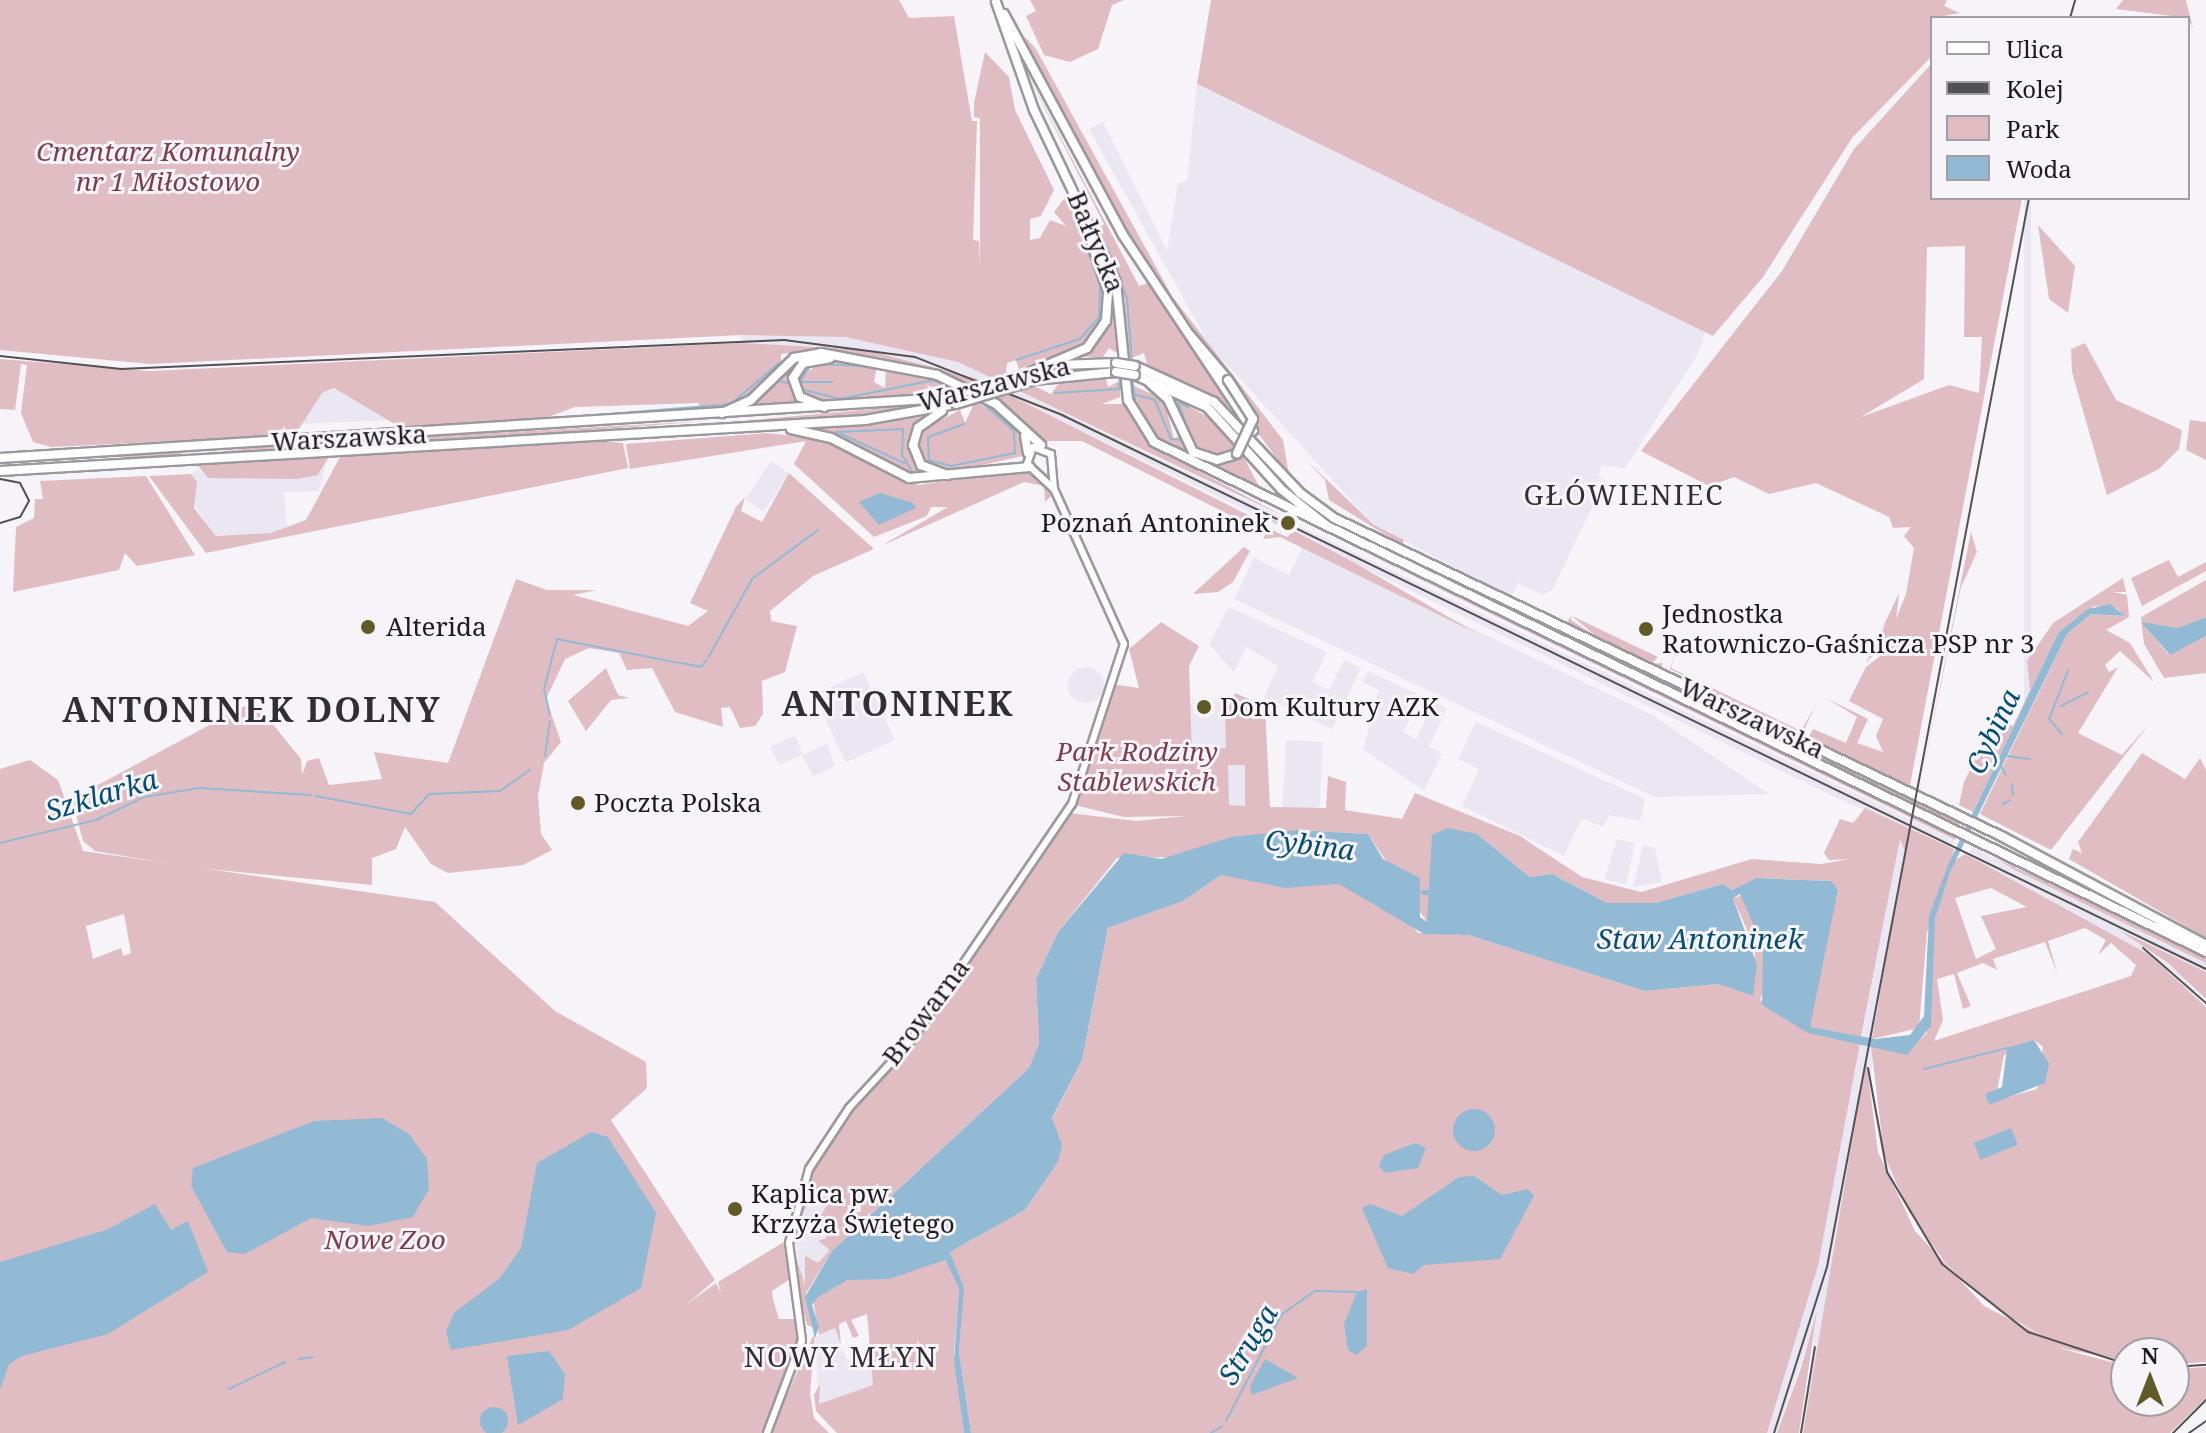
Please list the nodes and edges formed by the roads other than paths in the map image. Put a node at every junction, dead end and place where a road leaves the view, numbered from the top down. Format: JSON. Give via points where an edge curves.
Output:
{"nodes":[{"id":1,"x":996,"y":1,"type":"edge"},
{"id":2,"x":1076,"y":192,"type":"junction"},
{"id":3,"x":1171,"y":313,"type":"junction"},
{"id":4,"x":848,"y":358,"type":"junction"},
{"id":5,"x":1135,"y":371,"type":"junction"},
{"id":6,"x":1030,"y":376,"type":"junction"},
{"id":7,"x":956,"y":404,"type":"junction"},
{"id":8,"x":841,"y":410,"type":"junction"},
{"id":9,"x":689,"y":418,"type":"junction"},
{"id":10,"x":766,"y":426,"type":"junction"},
{"id":11,"x":1024,"y":432,"type":"junction"},
{"id":12,"x":396,"y":435,"type":"junction"},
{"id":13,"x":1041,"y":445,"type":"junction"},
{"id":14,"x":192,"y":447,"type":"junction"},
{"id":15,"x":396,"y":448,"type":"junction"},
{"id":16,"x":1027,"y":454,"type":"junction"},
{"id":17,"x":0,"y":458,"type":"edge"},
{"id":18,"x":186,"y":460,"type":"junction"},
{"id":19,"x":1272,"y":461,"type":"junction"},
{"id":20,"x":1009,"y":467,"type":"junction"},
{"id":21,"x":1029,"y":467,"type":"junction"},
{"id":22,"x":1049,"y":467,"type":"junction"},
{"id":23,"x":0,"y":471,"type":"edge"},
{"id":24,"x":1039,"y":472,"type":"junction"},
{"id":25,"x":956,"y":476,"type":"junction"},
{"id":26,"x":1054,"y":489,"type":"junction"},
{"id":27,"x":1281,"y":507,"type":"joint"},
{"id":28,"x":1358,"y":543,"type":"junction"},
{"id":29,"x":2171,"y":931,"type":"junction"},
{"id":30,"x":2206,"y":945,"type":"edge"},
{"id":31,"x":2206,"y":952,"type":"edge"},
{"id":32,"x":767,"y":1433,"type":"edge"}],
"edges":[{"from":1,"to":2,"type":"main road","name":"Bałtycka","via":[[1030,101]]},
{"from":1,"to":3,"type":"main road","name":"Bałtycka"},
{"from":2,"to":6,"type":"main road","via":[[1106,283],[1108,314],[1087,348]]},
{"from":2,"to":27,"type":"main road","name":"Bałtycka","via":[[1119,291],[1127,394],[1141,430],[1169,452]]},
{"from":3,"to":5,"type":"main road","bridge":true,"via":[[1250,411],[1247,444],[1232,457],[1210,460],[1182,435],[1166,396]]},
{"from":3,"to":19,"type":"main road","name":"Bałtycka"},
{"from":4,"to":8,"type":"main road","via":[[808,361],[793,378],[803,400]]},
{"from":4,"to":9,"type":"main road","via":[[800,355],[744,405]]},
{"from":4,"to":11,"type":"main road","via":[[937,375],[996,404]]},
{"from":5,"to":6,"type":"main road","name":"Warszawska","bridge":true},
{"from":5,"to":19,"type":"main road","name":"Warszawska","via":[[1214,402]]},
{"from":5,"to":28,"type":"main road","name":"Warszawska","via":[[1207,407],[1295,502]]},
{"from":6,"to":7,"type":"main road","name":"Warszawska","bridge":true},
{"from":6,"to":8,"type":"main road","name":"Warszawska","bridge":true,"via":[[944,398]]},
{"from":7,"to":10,"type":"main road","name":"Warszawska","via":[[878,419]]},
{"from":7,"to":25,"type":"main road","via":[[921,424],[913,445],[924,468]]},
{"from":8,"to":9,"type":"main road","name":"Warszawska"},
{"from":9,"to":12,"type":"main road","name":"Warszawska"},
{"from":10,"to":15,"type":"main road","name":"Warszawska"},
{"from":10,"to":25,"type":"main road","via":[[831,438],[901,476]]},
{"from":11,"to":13,"type":"main road"},
{"from":11,"to":16,"type":"main road"},
{"from":12,"to":14,"type":"main road","name":"Warszawska"},
{"from":12,"to":15,"type":"main road"},
{"from":13,"to":16,"type":"street"},
{"from":13,"to":22,"type":"street","via":[[1052,455]]},
{"from":14,"to":17,"type":"main road","name":"Warszawska"},
{"from":14,"to":18,"type":"main road"},
{"from":15,"to":18,"type":"main road","name":"Warszawska"},
{"from":16,"to":20,"type":"main road"},
{"from":16,"to":21,"type":"street"},
{"from":18,"to":23,"type":"main road","name":"Warszawska"},
{"from":19,"to":29,"type":"main road","name":"Warszawska","via":[[1310,503],[1342,522],[1966,819]]},
{"from":20,"to":21,"type":"main road"},
{"from":20,"to":25,"type":"main road"},
{"from":21,"to":24,"type":"street"},
{"from":22,"to":24,"type":"street"},
{"from":22,"to":26,"type":"street"},
{"from":24,"to":26,"type":"street"},
{"from":26,"to":32,"type":"street","name":"Browarna","via":[[1124,644],[1072,804],[910,1042],[843,1114],[809,1169],[789,1243],[802,1340]]},
{"from":27,"to":28,"type":"main road","name":"Warszawska"},
{"from":28,"to":29,"type":"main road","name":"Warszawska"},
{"from":29,"to":30,"type":"main road"},
{"from":29,"to":31,"type":"main road"}]}
